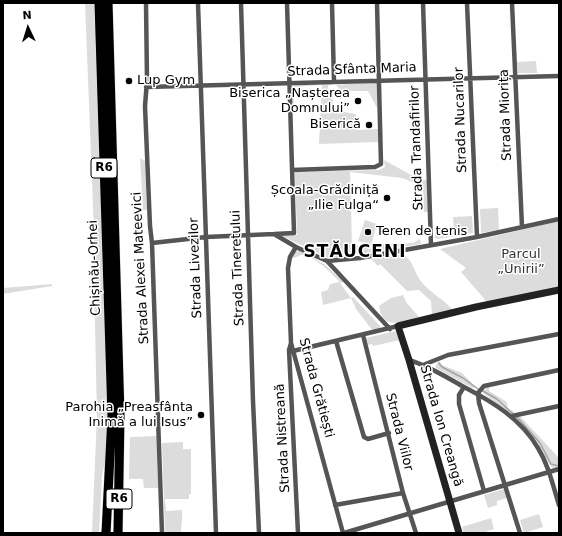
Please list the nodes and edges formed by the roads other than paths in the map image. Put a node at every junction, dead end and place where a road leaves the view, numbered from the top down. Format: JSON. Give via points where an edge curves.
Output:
{"nodes":[{"id":1,"x":99,"y":3,"type":"edge"},
{"id":2,"x":108,"y":3,"type":"edge"},
{"id":3,"x":146,"y":3,"type":"edge"},
{"id":4,"x":198,"y":3,"type":"edge"},
{"id":5,"x":242,"y":3,"type":"edge"},
{"id":6,"x":287,"y":3,"type":"edge"},
{"id":7,"x":332,"y":3,"type":"edge"},
{"id":8,"x":377,"y":3,"type":"edge"},
{"id":9,"x":423,"y":3,"type":"edge"},
{"id":10,"x":467,"y":3,"type":"edge"},
{"id":11,"x":512,"y":3,"type":"edge"},
{"id":12,"x":559,"y":76,"type":"edge"},
{"id":13,"x":515,"y":77,"type":"junction"},
{"id":14,"x":470,"y":78,"type":"junction"},
{"id":15,"x":425,"y":79,"type":"junction"},
{"id":16,"x":380,"y":80,"type":"junction"},
{"id":17,"x":334,"y":82,"type":"junction"},
{"id":18,"x":289,"y":83,"type":"junction"},
{"id":19,"x":244,"y":84,"type":"junction"},
{"id":20,"x":201,"y":86,"type":"junction"},
{"id":21,"x":146,"y":87,"type":"junction"},
{"id":22,"x":292,"y":170,"type":"junction"},
{"id":23,"x":559,"y":219,"type":"edge"},
{"id":24,"x":522,"y":227,"type":"junction"},
{"id":25,"x":274,"y":234,"type":"junction"},
{"id":26,"x":248,"y":235,"type":"junction"},
{"id":27,"x":206,"y":237,"type":"junction"},
{"id":28,"x":477,"y":237,"type":"junction"},
{"id":29,"x":152,"y":243,"type":"junction"},
{"id":30,"x":432,"y":245,"type":"junction"},
{"id":31,"x":296,"y":247,"type":"junction"},
{"id":32,"x":328,"y":261,"type":"junction"},
{"id":33,"x":559,"y":290,"type":"edge"},
{"id":34,"x":394,"y":328,"type":"junction"},
{"id":35,"x":559,"y":334,"type":"edge"},
{"id":36,"x":363,"y":335,"type":"junction"},
{"id":37,"x":336,"y":341,"type":"junction"},
{"id":38,"x":291,"y":343,"type":"junction"},
{"id":39,"x":293,"y":351,"type":"junction"},
{"id":40,"x":409,"y":360,"type":"junction"},
{"id":41,"x":423,"y":365,"type":"junction"},
{"id":42,"x":559,"y":370,"type":"edge"},
{"id":43,"x":464,"y":387,"type":"junction"},
{"id":44,"x":478,"y":393,"type":"junction"},
{"id":45,"x":559,"y":406,"type":"edge"},
{"id":46,"x":512,"y":416,"type":"junction"},
{"id":47,"x":389,"y":433,"type":"junction"},
{"id":48,"x":559,"y":469,"type":"edge"},
{"id":49,"x":550,"y":471,"type":"junction"},
{"id":50,"x":505,"y":485,"type":"junction"},
{"id":51,"x":484,"y":491,"type":"junction"},
{"id":52,"x":403,"y":493,"type":"junction"},
{"id":53,"x":449,"y":501,"type":"junction"},
{"id":54,"x":335,"y":505,"type":"junction"},
{"id":55,"x":559,"y":505,"type":"edge"},
{"id":56,"x":410,"y":512,"type":"junction"},
{"id":57,"x":106,"y":533,"type":"edge"},
{"id":58,"x":118,"y":533,"type":"edge"},
{"id":59,"x":162,"y":533,"type":"edge"},
{"id":60,"x":216,"y":533,"type":"edge"},
{"id":61,"x":259,"y":533,"type":"edge"},
{"id":62,"x":298,"y":533,"type":"edge"},
{"id":63,"x":343,"y":533,"type":"edge"},
{"id":64,"x":416,"y":533,"type":"edge"},
{"id":65,"x":459,"y":533,"type":"edge"},
{"id":66,"x":520,"y":533,"type":"edge"}],
"edges":[{"from":1,"to":57,"type":"highway","name":"Chișinău-Orhei","number":"R6","via":[[112,416]]},
{"from":2,"to":58,"type":"highway","name":"Chișinău-Orhei","number":"R6","via":[[120,404]]},
{"from":3,"to":21,"type":"street","name":"Strada Alexei Mateevici"},
{"from":4,"to":20,"type":"street","name":"Strada Livezilor"},
{"from":5,"to":19,"type":"street","name":"Strada Tineretului"},
{"from":6,"to":18,"type":"street"},
{"from":7,"to":17,"type":"street"},
{"from":8,"to":16,"type":"street"},
{"from":9,"to":15,"type":"street","name":"Strada Trandafirilor"},
{"from":10,"to":14,"type":"street","name":"Strada Nucarilor"},
{"from":11,"to":13,"type":"street","name":"Strada Miorița"},
{"from":12,"to":13,"type":"street","name":"Strada Sfânta Maria"},
{"from":13,"to":14,"type":"street","name":"Strada Sfânta Maria"},
{"from":13,"to":24,"type":"street","name":"Strada Miorița"},
{"from":14,"to":15,"type":"street","name":"Strada Sfânta Maria"},
{"from":14,"to":28,"type":"street","name":"Strada Nucarilor"},
{"from":15,"to":16,"type":"street","name":"Strada Sfânta Maria"},
{"from":15,"to":30,"type":"street","name":"Strada Trandafirilor"},
{"from":16,"to":17,"type":"street","name":"Strada Sfânta Maria"},
{"from":16,"to":22,"type":"street","via":[[380,166]]},
{"from":17,"to":18,"type":"street","name":"Strada Sfânta Maria"},
{"from":18,"to":19,"type":"street","name":"Strada Sfânta Maria"},
{"from":18,"to":22,"type":"street"},
{"from":19,"to":20,"type":"street","name":"Strada Sfânta Maria"},
{"from":19,"to":26,"type":"street","name":"Strada Tineretului"},
{"from":20,"to":21,"type":"street","name":"Strada Sfânta Maria"},
{"from":20,"to":27,"type":"street","name":"Strada Livezilor"},
{"from":21,"to":29,"type":"street","name":"Strada Alexei Mateevici"},
{"from":22,"to":25,"type":"street","via":[[294,233]]},
{"from":23,"to":24,"type":"street"},
{"from":24,"to":28,"type":"street"},
{"from":25,"to":26,"type":"street"},
{"from":25,"to":31,"type":"street"},
{"from":26,"to":27,"type":"street"},
{"from":26,"to":61,"type":"street","name":"Strada Tineretului"},
{"from":27,"to":29,"type":"street"},
{"from":27,"to":60,"type":"street","name":"Strada Livezilor"},
{"from":28,"to":30,"type":"street"},
{"from":29,"to":59,"type":"street","name":"Strada Alexei Mateevici"},
{"from":30,"to":32,"type":"street"},
{"from":31,"to":32,"type":"street"},
{"from":31,"to":38,"type":"street","name":"Strada Grătiești","via":[[290,257],[288,268]]},
{"from":32,"to":34,"type":"street"},
{"from":33,"to":34,"type":"street"},
{"from":34,"to":36,"type":"street"},
{"from":34,"to":40,"type":"street","name":"Strada Ion Creangă"},
{"from":35,"to":41,"type":"street","via":[[448,355]]},
{"from":36,"to":37,"type":"street"},
{"from":36,"to":47,"type":"street","name":"Strada Viilor"},
{"from":37,"to":39,"type":"street"},
{"from":37,"to":47,"type":"street","via":[[364,437],[368,439]]},
{"from":38,"to":39,"type":"street","name":"Strada Grătiești"},
{"from":38,"to":62,"type":"street","name":"Strada Nistreană","via":[[289,350]]},
{"from":39,"to":54,"type":"street","name":"Strada Grătiești"},
{"from":40,"to":41,"type":"street"},
{"from":40,"to":53,"type":"street","name":"Strada Ion Creangă"},
{"from":41,"to":43,"type":"street"},
{"from":42,"to":44,"type":"street","via":[[489,384]]},
{"from":43,"to":44,"type":"street"},
{"from":43,"to":51,"type":"street","via":[[459,395],[459,404]]},
{"from":44,"to":46,"type":"street"},
{"from":44,"to":50,"type":"street"},
{"from":45,"to":46,"type":"street"},
{"from":46,"to":49,"type":"street","via":[[538,447]]},
{"from":47,"to":52,"type":"street","name":"Strada Viilor"},
{"from":48,"to":49,"type":"street","name":"Strada Grătiești"},
{"from":49,"to":50,"type":"street","name":"Strada Grătiești"},
{"from":49,"to":55,"type":"street"},
{"from":50,"to":51,"type":"street","name":"Strada Grătiești"},
{"from":50,"to":66,"type":"street"},
{"from":51,"to":53,"type":"street","name":"Strada Grătiești"},
{"from":52,"to":54,"type":"street"},
{"from":52,"to":56,"type":"street","name":"Strada Viilor"},
{"from":53,"to":56,"type":"street","name":"Strada Grătiești"},
{"from":53,"to":65,"type":"street","name":"Strada Ion Creangă"},
{"from":54,"to":63,"type":"street","name":"Strada Grătiești"},
{"from":56,"to":63,"type":"street","name":"Strada Grătiești"},
{"from":56,"to":64,"type":"street","name":"Strada Viilor"}]}
